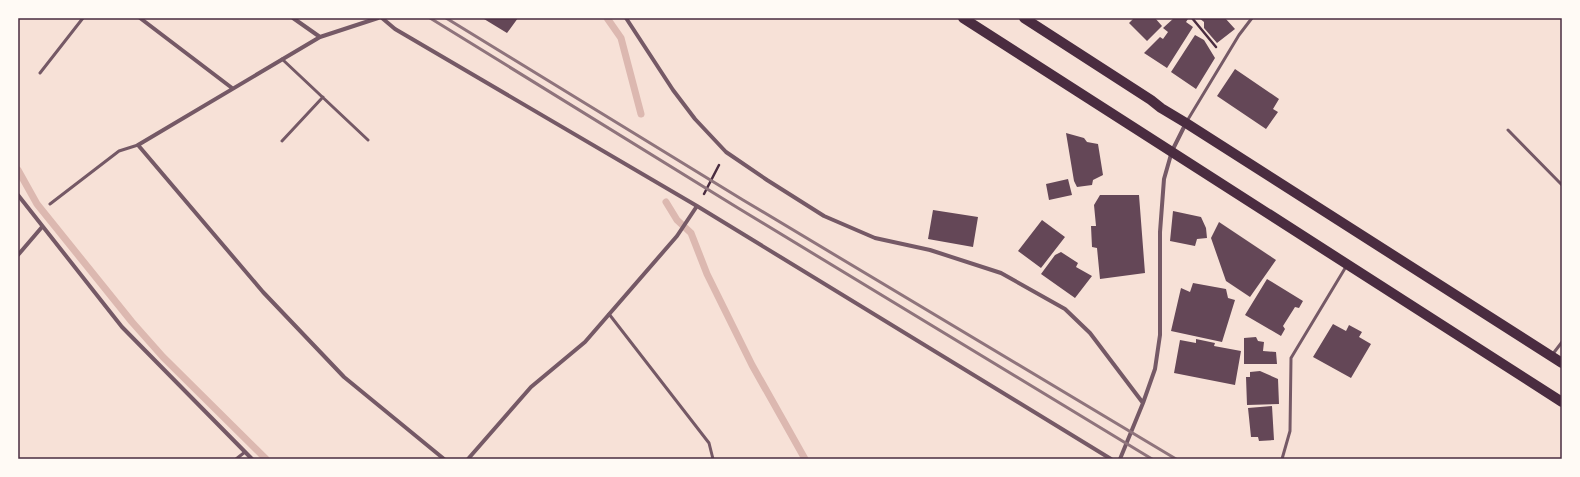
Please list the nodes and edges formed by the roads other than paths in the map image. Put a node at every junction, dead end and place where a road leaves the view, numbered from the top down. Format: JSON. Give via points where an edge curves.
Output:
{"nodes":[{"id":1,"x":83,"y":18,"type":"edge"},
{"id":2,"x":140,"y":18,"type":"edge"},
{"id":3,"x":293,"y":18,"type":"edge"},
{"id":4,"x":378,"y":18,"type":"edge"},
{"id":5,"x":382,"y":18,"type":"edge"},
{"id":6,"x":626,"y":18,"type":"edge"},
{"id":7,"x":963,"y":18,"type":"edge"},
{"id":8,"x":1024,"y":18,"type":"edge"},
{"id":9,"x":1252,"y":18,"type":"edge"},
{"id":10,"x":320,"y":37,"type":"junction"},
{"id":11,"x":282,"y":59,"type":"junction"},
{"id":12,"x":40,"y":73,"type":"dead end"},
{"id":13,"x":232,"y":88,"type":"junction"},
{"id":14,"x":323,"y":97,"type":"junction"},
{"id":15,"x":1186,"y":123,"type":"junction"},
{"id":16,"x":1508,"y":130,"type":"dead end"},
{"id":17,"x":368,"y":140,"type":"dead end"},
{"id":18,"x":282,"y":141,"type":"dead end"},
{"id":19,"x":138,"y":145,"type":"junction"},
{"id":20,"x":1172,"y":151,"type":"junction"},
{"id":21,"x":1562,"y":185,"type":"edge"},
{"id":22,"x":18,"y":195,"type":"edge"},
{"id":23,"x":50,"y":204,"type":"dead end"},
{"id":24,"x":697,"y":206,"type":"junction"},
{"id":25,"x":42,"y":227,"type":"junction"},
{"id":26,"x":18,"y":255,"type":"edge"},
{"id":27,"x":1348,"y":264,"type":"junction"},
{"id":28,"x":609,"y":314,"type":"junction"},
{"id":29,"x":1562,"y":342,"type":"edge"},
{"id":30,"x":1551,"y":356,"type":"junction"},
{"id":31,"x":1562,"y":363,"type":"edge"},
{"id":32,"x":1562,"y":402,"type":"edge"},
{"id":33,"x":1143,"y":403,"type":"junction"},
{"id":34,"x":245,"y":452,"type":"junction"},
{"id":35,"x":236,"y":459,"type":"edge"},
{"id":36,"x":252,"y":459,"type":"edge"},
{"id":37,"x":444,"y":459,"type":"edge"},
{"id":38,"x":468,"y":459,"type":"edge"},
{"id":39,"x":713,"y":459,"type":"edge"},
{"id":40,"x":1111,"y":459,"type":"edge"},
{"id":41,"x":1120,"y":459,"type":"edge"},
{"id":42,"x":1282,"y":459,"type":"edge"}],
"edges":[{"from":1,"to":12,"type":"lane"},
{"from":2,"to":13,"type":"street"},
{"from":3,"to":10,"type":"street"},
{"from":4,"to":10,"type":"street"},
{"from":5,"to":24,"type":"street","via":[[396,29]]},
{"from":6,"to":33,"type":"street","via":[[673,90],[695,119],[726,152],[824,216],[875,238],[930,250],[1001,273],[1065,309],[1090,333]]},
{"from":7,"to":20,"type":"main road"},
{"from":8,"to":15,"type":"main road"},
{"from":9,"to":15,"type":"lane"},
{"from":10,"to":11,"type":"street"},
{"from":11,"to":13,"type":"street"},
{"from":11,"to":14,"type":"lane"},
{"from":13,"to":19,"type":"street"},
{"from":14,"to":17,"type":"lane"},
{"from":14,"to":18,"type":"lane"},
{"from":15,"to":20,"type":"street"},
{"from":15,"to":30,"type":"main road"},
{"from":16,"to":21,"type":"lane"},
{"from":19,"to":23,"type":"lane","via":[[119,151]]},
{"from":19,"to":37,"type":"street","via":[[263,292],[344,377]]},
{"from":20,"to":27,"type":"main road"},
{"from":20,"to":33,"type":"street","via":[[1164,179],[1160,232],[1160,335],[1155,369]]},
{"from":22,"to":25,"type":"street"},
{"from":24,"to":28,"type":"street","via":[[677,236]]},
{"from":24,"to":40,"type":"street"},
{"from":25,"to":26,"type":"street"},
{"from":25,"to":34,"type":"street","via":[[122,327]]},
{"from":27,"to":32,"type":"main road"},
{"from":27,"to":42,"type":"lane","via":[[1291,358],[1290,431]]},
{"from":28,"to":38,"type":"street","via":[[586,342],[531,387]]},
{"from":28,"to":39,"type":"lane","via":[[709,443]]},
{"from":29,"to":30,"type":"lane"},
{"from":30,"to":31,"type":"main road"},
{"from":33,"to":41,"type":"street"},
{"from":34,"to":35,"type":"lane"},
{"from":34,"to":36,"type":"street"}]}
